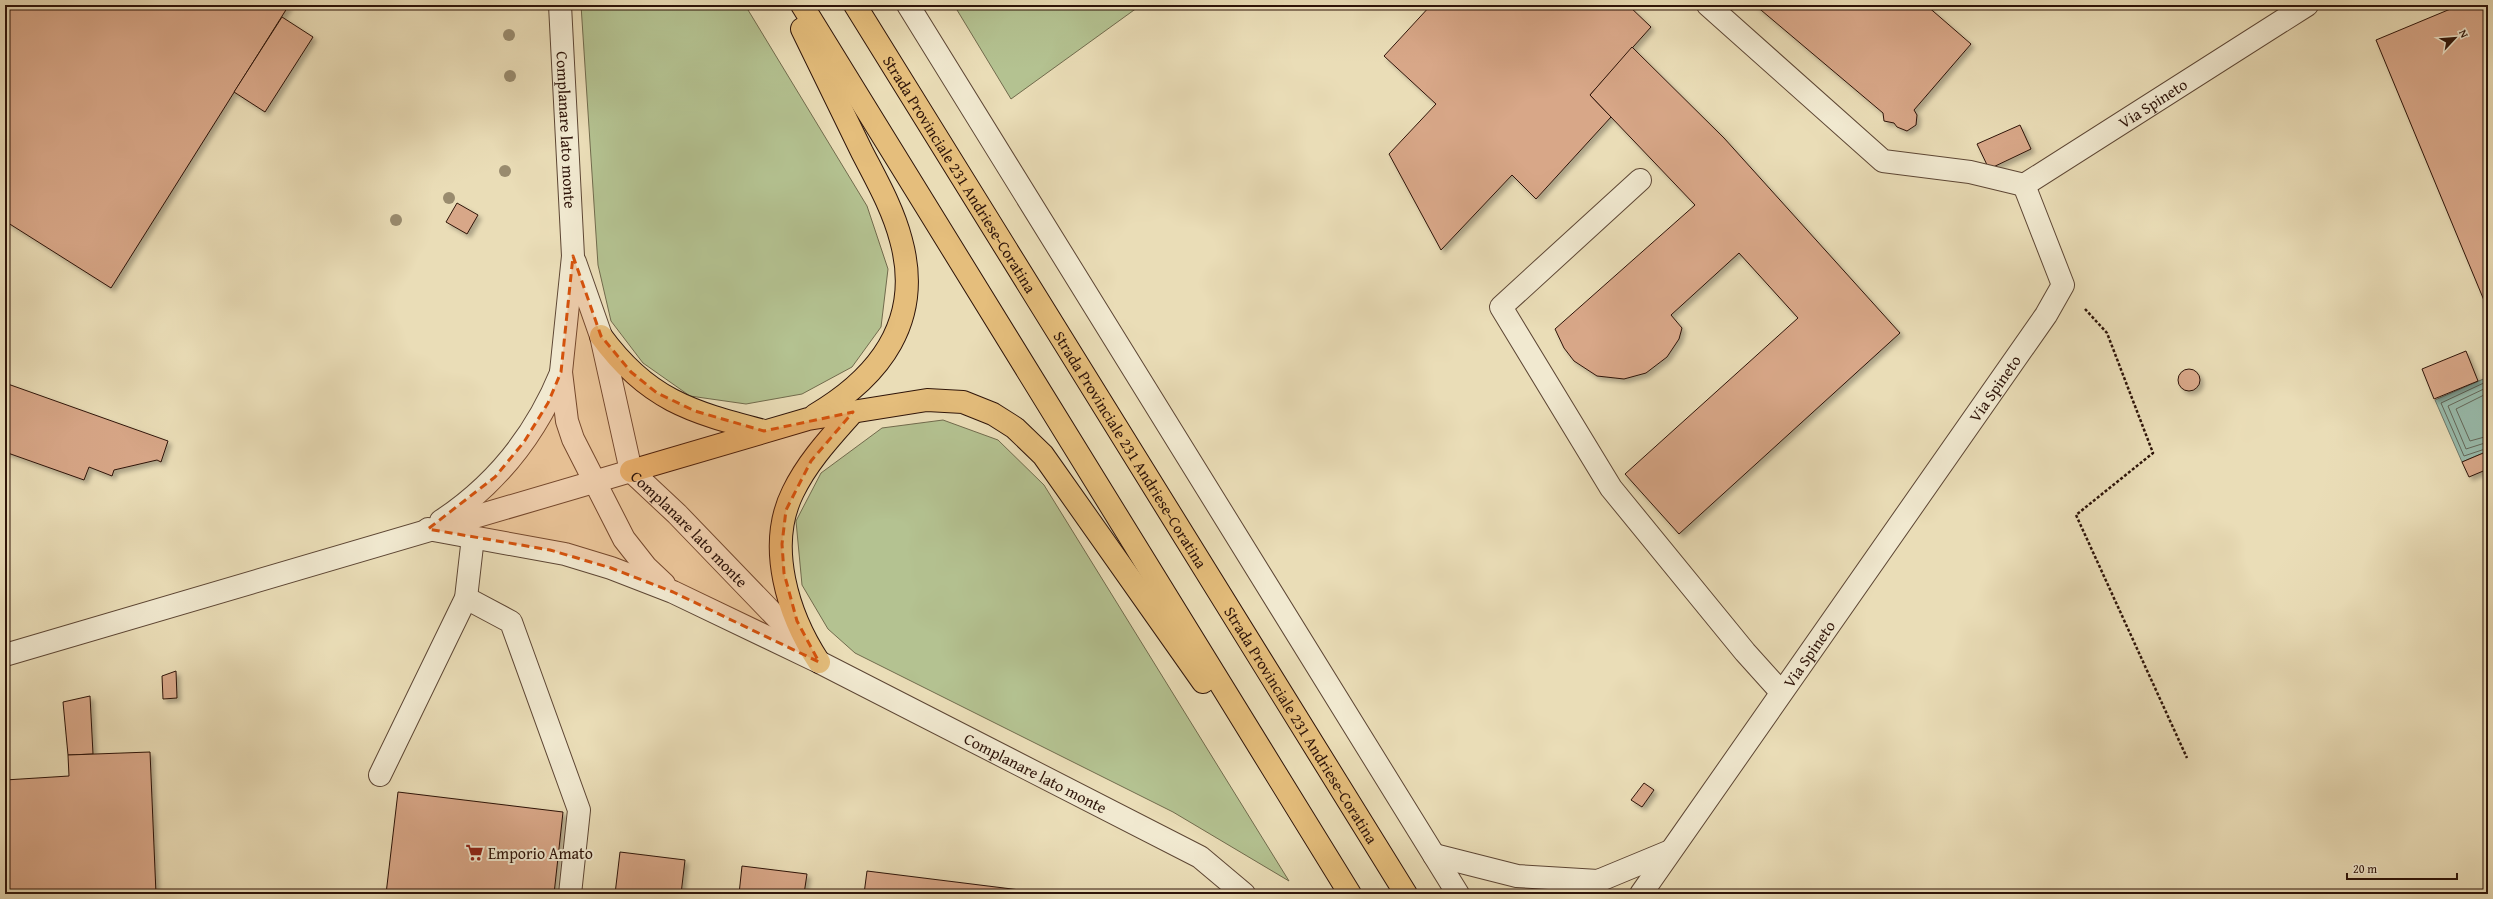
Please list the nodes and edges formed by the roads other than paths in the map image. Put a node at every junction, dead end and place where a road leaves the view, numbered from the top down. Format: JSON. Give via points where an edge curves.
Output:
{"nodes":[{"id":1,"x":560,"y":5,"type":"edge"},
{"id":2,"x":790,"y":5,"type":"edge"},
{"id":3,"x":802,"y":5,"type":"edge"},
{"id":4,"x":855,"y":5,"type":"edge"},
{"id":5,"x":908,"y":5,"type":"edge"},
{"id":6,"x":1708,"y":5,"type":"edge"},
{"id":7,"x":2307,"y":5,"type":"edge"},
{"id":8,"x":1640,"y":180,"type":"dead end"},
{"id":9,"x":2024,"y":185,"type":"junction"},
{"id":10,"x":573,"y":256,"type":"junction"},
{"id":11,"x":601,"y":336,"type":"junction"},
{"id":12,"x":561,"y":372,"type":"junction"},
{"id":13,"x":853,"y":412,"type":"junction"},
{"id":14,"x":808,"y":419,"type":"junction"},
{"id":15,"x":764,"y":431,"type":"junction"},
{"id":16,"x":631,"y":471,"type":"junction"},
{"id":17,"x":595,"y":482,"type":"junction"},
{"id":18,"x":428,"y":529,"type":"junction"},
{"id":19,"x":473,"y":537,"type":"junction"},
{"id":20,"x":673,"y":592,"type":"junction"},
{"id":21,"x":466,"y":598,"type":"junction"},
{"id":22,"x":5,"y":655,"type":"edge"},
{"id":23,"x":820,"y":662,"type":"junction"},
{"id":24,"x":1781,"y":692,"type":"junction"},
{"id":25,"x":380,"y":775,"type":"dead end"},
{"id":26,"x":1668,"y":852,"type":"junction"},
{"id":27,"x":1434,"y":855,"type":"junction"},
{"id":28,"x":1330,"y":862,"type":"junction"},
{"id":29,"x":1589,"y":888,"type":"edge"},
{"id":30,"x":570,"y":894,"type":"edge"},
{"id":31,"x":1244,"y":894,"type":"edge"},
{"id":32,"x":1350,"y":894,"type":"edge"},
{"id":33,"x":1406,"y":894,"type":"edge"},
{"id":34,"x":1458,"y":894,"type":"edge"},
{"id":35,"x":1641,"y":894,"type":"edge"}],
"edges":[{"from":1,"to":10,"type":"street","name":"Complanare lato monte"},
{"from":2,"to":14,"type":"highway","via":[[890,208],[902,241],[906,269],[905,304],[891,346],[854,388]]},
{"from":3,"to":28,"type":"highway"},
{"from":4,"to":33,"type":"highway","name":"Strada Provinciale 231 Andriese-Coratina"},
{"from":5,"to":27,"type":"street"},
{"from":6,"to":9,"type":"street","via":[[1883,161],[1970,172]]},
{"from":7,"to":9,"type":"street","name":"Via Spineto"},
{"from":8,"to":24,"type":"street","via":[[1501,307],[1611,488],[1745,652]]},
{"from":9,"to":24,"type":"street","name":"Via Spineto","via":[[2063,285],[2046,315]]},
{"from":10,"to":11,"type":"street","name":"Complanare lato monte"},
{"from":10,"to":12,"type":"street","name":"Complanare lato monte"},
{"from":11,"to":15,"type":"highway","via":[[631,372],[657,393],[695,411]]},
{"from":11,"to":16,"type":"street","name":"Complanare lato monte"},
{"from":12,"to":17,"type":"street","name":"Complanare lato monte","via":[[568,426]]},
{"from":12,"to":18,"type":"street","name":"Complanare lato monte","via":[[540,416],[505,466],[479,491]]},
{"from":13,"to":14,"type":"highway"},
{"from":13,"to":23,"type":"highway","via":[[821,448],[800,477],[788,502],[783,526],[783,563],[788,595],[798,621]]},
{"from":13,"to":28,"type":"highway","via":[[927,400],[963,402],[1001,418],[1029,439],[1048,461]]},
{"from":14,"to":15,"type":"highway"},
{"from":15,"to":16,"type":"highway"},
{"from":16,"to":17,"type":"street"},
{"from":16,"to":23,"type":"street","name":"Complanare lato monte","via":[[677,514]]},
{"from":17,"to":18,"type":"street"},
{"from":17,"to":20,"type":"street","name":"Complanare lato monte","via":[[629,546],[652,574]]},
{"from":18,"to":19,"type":"street","name":"Complanare lato monte"},
{"from":18,"to":22,"type":"street"},
{"from":19,"to":20,"type":"street","name":"Complanare lato monte","via":[[550,550],[580,558]]},
{"from":19,"to":21,"type":"street"},
{"from":20,"to":23,"type":"street","name":"Complanare lato monte"},
{"from":21,"to":25,"type":"street"},
{"from":21,"to":30,"type":"street","via":[[511,622],[579,810]]},
{"from":23,"to":31,"type":"street","name":"Complanare lato monte","via":[[1200,857]]},
{"from":24,"to":26,"type":"street","name":"Via Spineto"},
{"from":26,"to":29,"type":"street"},
{"from":26,"to":35,"type":"street","name":"Via Spineto"},
{"from":27,"to":29,"type":"street","via":[[1517,876]]},
{"from":27,"to":34,"type":"street"},
{"from":28,"to":32,"type":"highway"}]}
